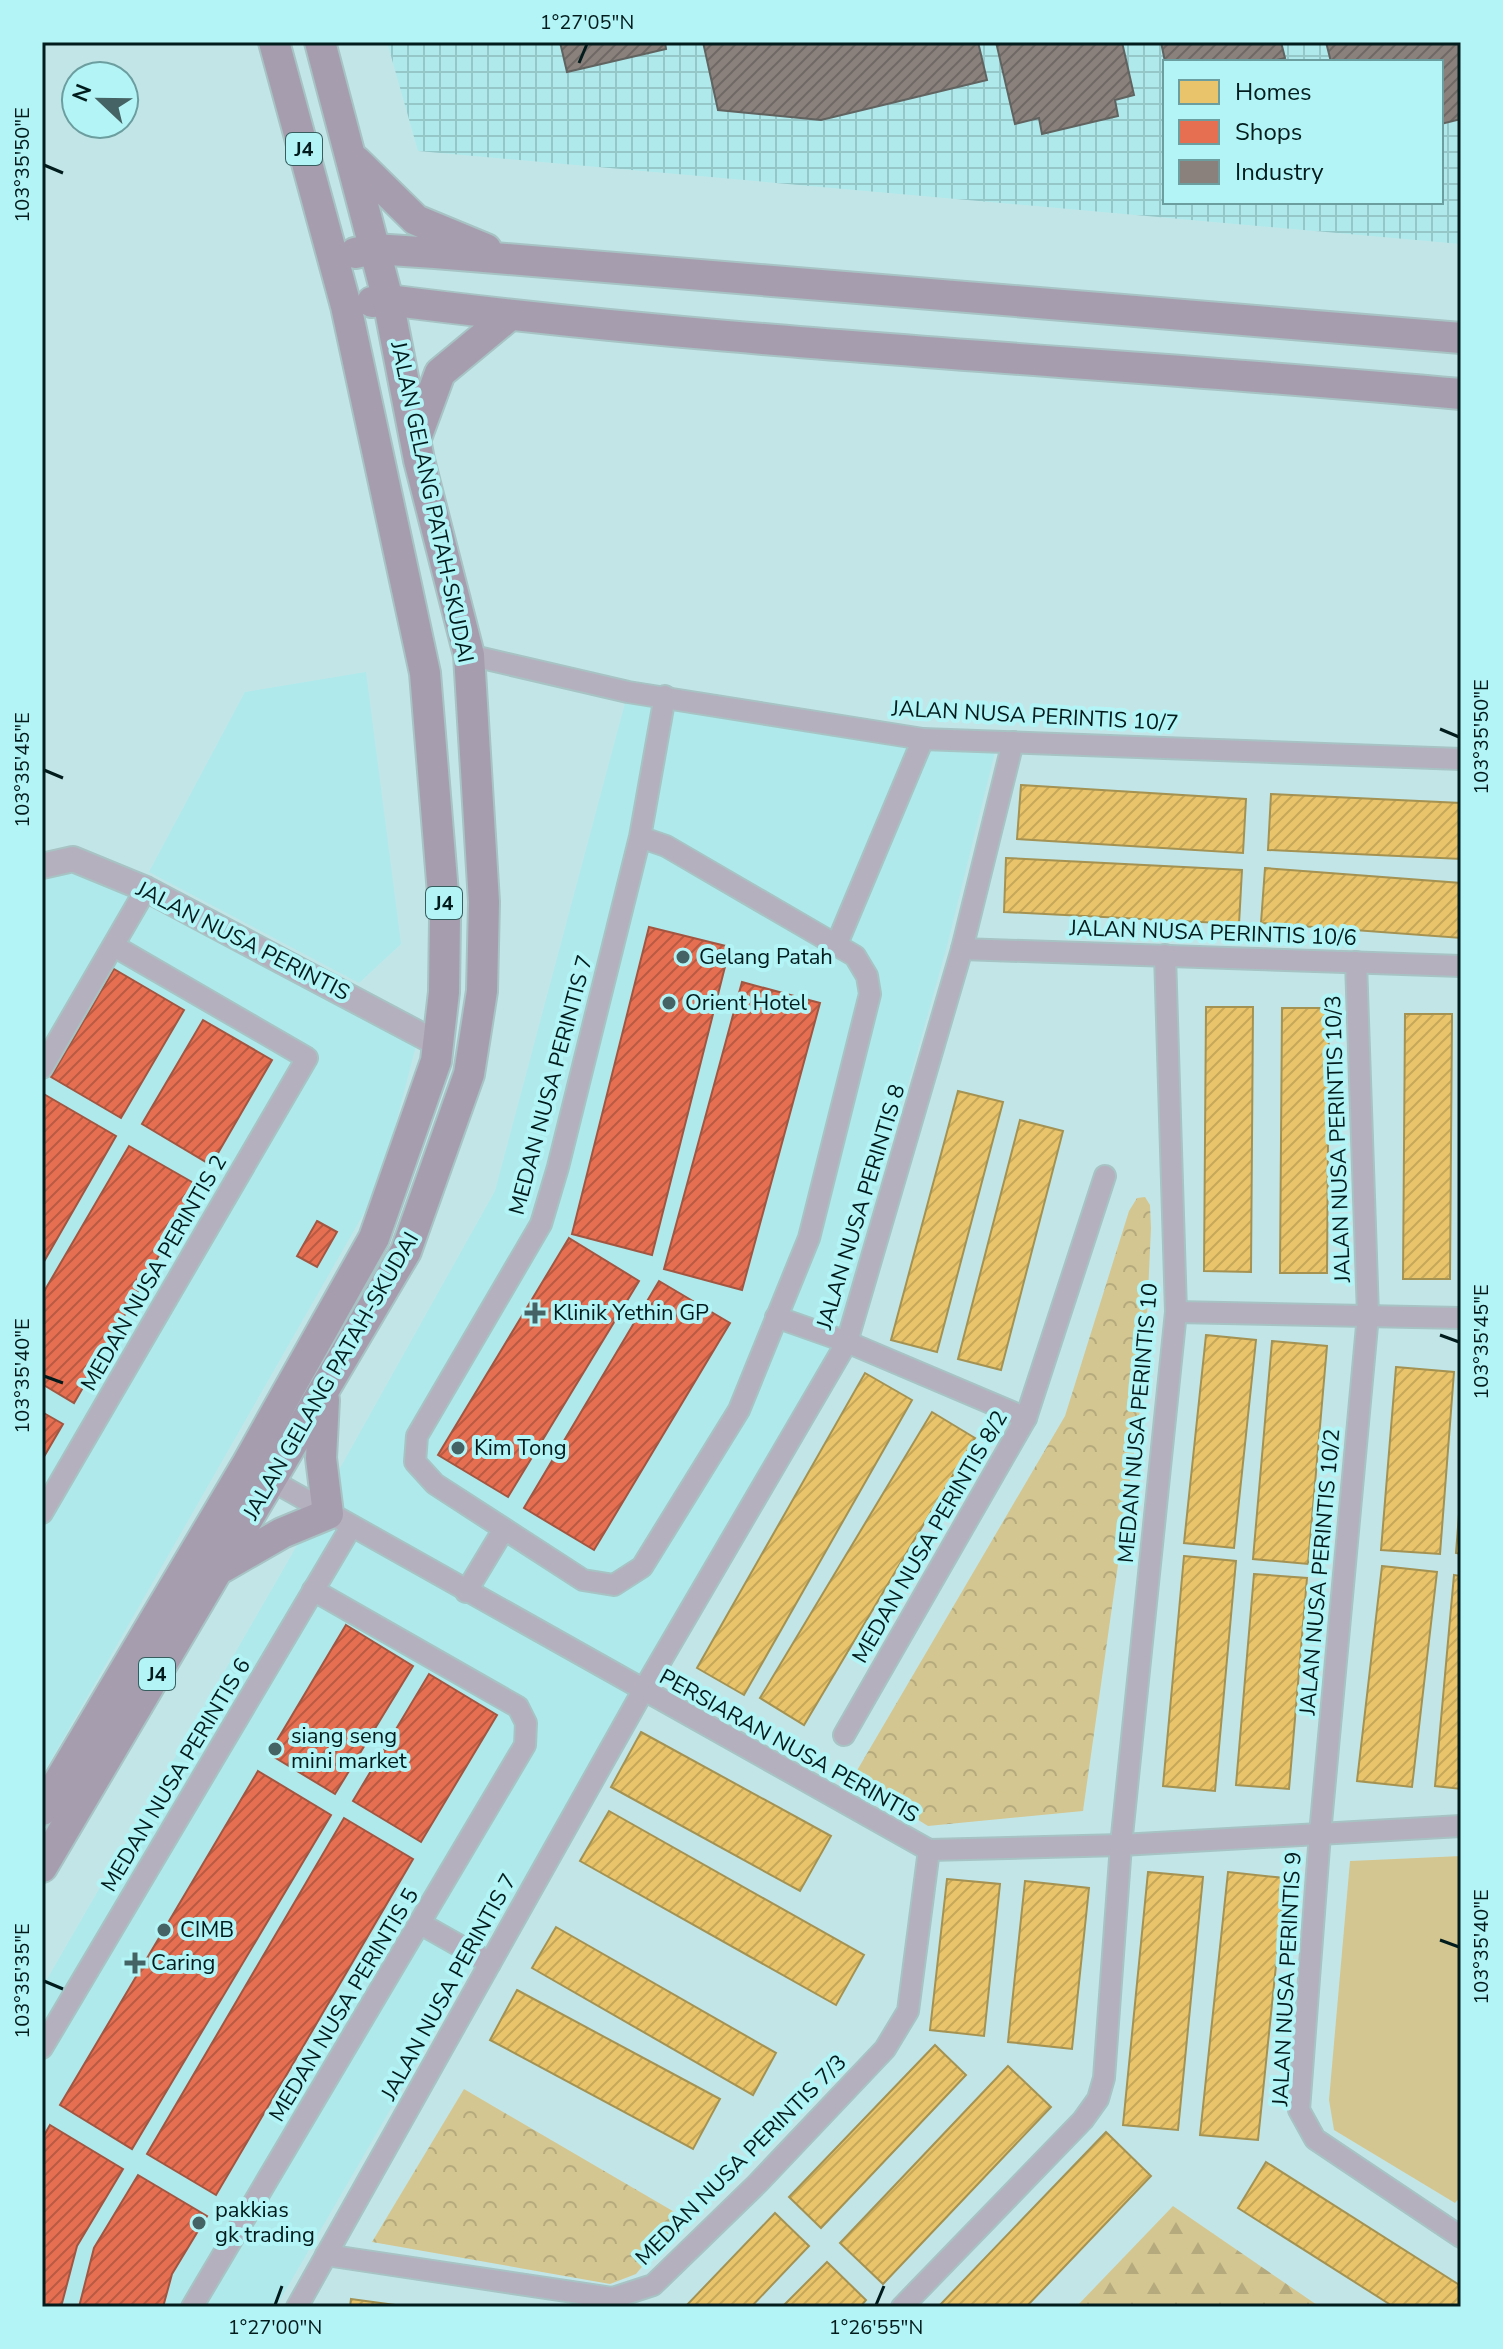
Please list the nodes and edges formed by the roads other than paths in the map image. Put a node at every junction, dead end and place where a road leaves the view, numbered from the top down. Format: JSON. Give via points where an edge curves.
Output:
{"nodes":[{"id":1,"x":274,"y":42,"type":"edge"},
{"id":2,"x":320,"y":42,"type":"edge"},
{"id":3,"x":351,"y":156,"type":"junction"},
{"id":4,"x":374,"y":249,"type":"junction"},
{"id":5,"x":334,"y":256,"type":"junction"},
{"id":6,"x":514,"y":260,"type":"junction"},
{"id":7,"x":388,"y":300,"type":"junction"},
{"id":8,"x":346,"y":306,"type":"junction"},
{"id":9,"x":510,"y":315,"type":"junction"},
{"id":10,"x":1461,"y":338,"type":"edge"},
{"id":11,"x":1461,"y":394,"type":"edge"},
{"id":12,"x":415,"y":440,"type":"junction"},
{"id":13,"x":469,"y":655,"type":"junction"},
{"id":14,"x":665,"y":696,"type":"junction"},
{"id":15,"x":923,"y":739,"type":"junction"},
{"id":16,"x":1013,"y":742,"type":"junction"},
{"id":17,"x":1461,"y":759,"type":"edge"},
{"id":18,"x":640,"y":837,"type":"junction"},
{"id":19,"x":42,"y":866,"type":"edge"},
{"id":20,"x":146,"y":889,"type":"junction"},
{"id":21,"x":114,"y":946,"type":"junction"},
{"id":22,"x":836,"y":946,"type":"junction"},
{"id":23,"x":962,"y":949,"type":"junction"},
{"id":24,"x":1165,"y":955,"type":"junction"},
{"id":25,"x":1356,"y":962,"type":"junction"},
{"id":26,"x":1461,"y":966,"type":"edge"},
{"id":27,"x":438,"y":1044,"type":"junction"},
{"id":28,"x":42,"y":1068,"type":"edge"},
{"id":29,"x":1105,"y":1176,"type":"dead end"},
{"id":30,"x":1176,"y":1312,"type":"junction"},
{"id":31,"x":1368,"y":1315,"type":"junction"},
{"id":32,"x":776,"y":1317,"type":"junction"},
{"id":33,"x":1461,"y":1318,"type":"edge"},
{"id":34,"x":847,"y":1342,"type":"junction"},
{"id":35,"x":325,"y":1394,"type":"junction"},
{"id":36,"x":1026,"y":1418,"type":"junction"},
{"id":37,"x":259,"y":1474,"type":"junction"},
{"id":38,"x":42,"y":1513,"type":"edge"},
{"id":39,"x":339,"y":1520,"type":"junction"},
{"id":40,"x":504,"y":1529,"type":"junction"},
{"id":41,"x":219,"y":1570,"type":"junction"},
{"id":42,"x":313,"y":1590,"type":"junction"},
{"id":43,"x":466,"y":1592,"type":"junction"},
{"id":44,"x":643,"y":1691,"type":"junction"},
{"id":45,"x":844,"y":1735,"type":"dead end"},
{"id":46,"x":43,"y":1806,"type":"edge"},
{"id":47,"x":1461,"y":1826,"type":"edge"},
{"id":48,"x":1320,"y":1834,"type":"junction"},
{"id":49,"x":1121,"y":1845,"type":"junction"},
{"id":50,"x":929,"y":1850,"type":"junction"},
{"id":51,"x":42,"y":1867,"type":"edge"},
{"id":52,"x":421,"y":1924,"type":"junction"},
{"id":53,"x":490,"y":1963,"type":"junction"},
{"id":54,"x":42,"y":2048,"type":"edge"},
{"id":55,"x":1461,"y":2237,"type":"edge"},
{"id":56,"x":326,"y":2255,"type":"junction"},
{"id":57,"x":192,"y":2307,"type":"edge"},
{"id":58,"x":297,"y":2307,"type":"edge"},
{"id":59,"x":902,"y":2307,"type":"edge"}],
"edges":[{"from":1,"to":5,"type":"main road","name":"JALAN GELANG PATAH-SKUDAI","number":"J4"},
{"from":2,"to":3,"type":"main road","name":"JALAN GELANG PATAH-SKUDAI","number":"J4"},
{"from":3,"to":4,"type":"main road","name":"JALAN GELANG PATAH-SKUDAI","number":"J4"},
{"from":3,"to":6,"type":"main road","via":[[416,220]]},
{"from":4,"to":5,"type":"main road"},
{"from":4,"to":6,"type":"main road"},
{"from":4,"to":7,"type":"main road","name":"JALAN GELANG PATAH-SKUDAI","number":"J4"},
{"from":5,"to":8,"type":"main road","name":"JALAN GELANG PATAH-SKUDAI","number":"J4"},
{"from":6,"to":10,"type":"main road"},
{"from":7,"to":8,"type":"main road"},
{"from":7,"to":9,"type":"main road"},
{"from":7,"to":12,"type":"main road","name":"JALAN GELANG PATAH-SKUDAI","number":"J4"},
{"from":8,"to":27,"type":"main road","name":"JALAN GELANG PATAH-SKUDAI","number":"J4","via":[[428,690],[445,918]]},
{"from":9,"to":11,"type":"main road"},
{"from":9,"to":12,"type":"main road","via":[[440,373]]},
{"from":12,"to":13,"type":"main road","name":"JALAN GELANG PATAH-SKUDAI","number":"J4"},
{"from":13,"to":14,"type":"street","name":"JALAN NUSA PERINTIS 10/7"},
{"from":13,"to":35,"type":"main road","name":"JALAN GELANG PATAH-SKUDAI","number":"J4","via":[[484,902],[482,991],[469,1074],[406,1251]]},
{"from":14,"to":15,"type":"street","name":"JALAN NUSA PERINTIS 10/7"},
{"from":14,"to":18,"type":"street"},
{"from":15,"to":16,"type":"street","name":"JALAN NUSA PERINTIS 10/7"},
{"from":15,"to":22,"type":"street"},
{"from":16,"to":17,"type":"street","name":"JALAN NUSA PERINTIS 10/7"},
{"from":16,"to":23,"type":"street","name":"JALAN NUSA PERINTIS 8"},
{"from":18,"to":22,"type":"street","via":[[666,846]]},
{"from":18,"to":40,"type":"street","name":"MEDAN NUSA PERINTIS 7","via":[[541,1224],[417,1436],[415,1462],[435,1484]]},
{"from":19,"to":20,"type":"street","name":"JALAN NUSA PERINTIS","via":[[73,859]]},
{"from":20,"to":21,"type":"street"},
{"from":20,"to":27,"type":"street","name":"JALAN NUSA PERINTIS"},
{"from":21,"to":28,"type":"street"},
{"from":21,"to":38,"type":"street","name":"MEDAN NUSA PERINTIS 2","via":[[307,1058]]},
{"from":22,"to":32,"type":"street","via":[[855,956],[870,994],[809,1238]]},
{"from":23,"to":24,"type":"street","name":"JALAN NUSA PERINTIS 10/6"},
{"from":23,"to":34,"type":"street","name":"JALAN NUSA PERINTIS 8"},
{"from":24,"to":25,"type":"street","name":"JALAN NUSA PERINTIS 10/6"},
{"from":24,"to":30,"type":"street","name":"MEDAN NUSA PERINTIS 10"},
{"from":25,"to":26,"type":"street","name":"JALAN NUSA PERINTIS 10/6"},
{"from":25,"to":31,"type":"street","name":"JALAN NUSA PERINTIS 10/3"},
{"from":27,"to":37,"type":"main road","name":"JALAN GELANG PATAH-SKUDAI","number":"J4","via":[[374,1238]]},
{"from":29,"to":36,"type":"street","name":"MEDAN NUSA PERINTIS 8/2"},
{"from":30,"to":31,"type":"street"},
{"from":30,"to":49,"type":"street","name":"MEDAN NUSA PERINTIS 10"},
{"from":31,"to":33,"type":"street"},
{"from":31,"to":48,"type":"street","name":"JALAN NUSA PERINTIS 10/2"},
{"from":32,"to":34,"type":"street"},
{"from":32,"to":40,"type":"street","via":[[739,1410],[642,1567],[614,1585],[583,1580]]},
{"from":34,"to":36,"type":"street"},
{"from":34,"to":44,"type":"street","name":"JALAN NUSA PERINTIS 8"},
{"from":35,"to":37,"type":"main road","name":"JALAN GELANG PATAH-SKUDAI","number":"J4"},
{"from":35,"to":39,"type":"main road","via":[[321,1458]]},
{"from":36,"to":45,"type":"street","name":"MEDAN NUSA PERINTIS 8/2"},
{"from":37,"to":39,"type":"street","name":"PERSIARAN NUSA PERINTIS"},
{"from":37,"to":41,"type":"main road","name":"JALAN GELANG PATAH-SKUDAI","number":"J4"},
{"from":37,"to":46,"type":"main road","name":"JALAN GELANG PATAH-SKUDAI","number":"J4"},
{"from":39,"to":41,"type":"main road","via":[[282,1533]]},
{"from":39,"to":42,"type":"street","name":"MEDAN NUSA PERINTIS 6"},
{"from":39,"to":43,"type":"street","name":"PERSIARAN NUSA PERINTIS"},
{"from":40,"to":43,"type":"street"},
{"from":41,"to":51,"type":"main road","name":"JALAN GELANG PATAH-SKUDAI","number":"J4"},
{"from":42,"to":52,"type":"street","name":"MEDAN NUSA PERINTIS 5","via":[[518,1707],[526,1723],[525,1745]]},
{"from":42,"to":54,"type":"street","name":"MEDAN NUSA PERINTIS 6"},
{"from":43,"to":44,"type":"street","name":"PERSIARAN NUSA PERINTIS"},
{"from":44,"to":50,"type":"street","name":"PERSIARAN NUSA PERINTIS"},
{"from":44,"to":53,"type":"street","name":"JALAN NUSA PERINTIS 7"},
{"from":47,"to":48,"type":"street","name":"PERSIARAN NUSA PERINTIS"},
{"from":48,"to":49,"type":"street","name":"PERSIARAN NUSA PERINTIS"},
{"from":48,"to":55,"type":"street","name":"JALAN NUSA PERINTIS 9","via":[[1299,2110],[1315,2139]]},
{"from":49,"to":50,"type":"street","name":"PERSIARAN NUSA PERINTIS"},
{"from":49,"to":59,"type":"street","name":"MEDAN NUSA PERINTIS 10","via":[[1104,2078],[1098,2099]]},
{"from":50,"to":56,"type":"street","name":"MEDAN NUSA PERINTIS 7/3","via":[[908,2011],[885,2049],[653,2285],[613,2298]]},
{"from":52,"to":53,"type":"street"},
{"from":52,"to":57,"type":"street","name":"MEDAN NUSA PERINTIS 5"},
{"from":53,"to":56,"type":"street","name":"JALAN NUSA PERINTIS 7"},
{"from":56,"to":58,"type":"street","name":"JALAN NUSA PERINTIS 7"}]}
